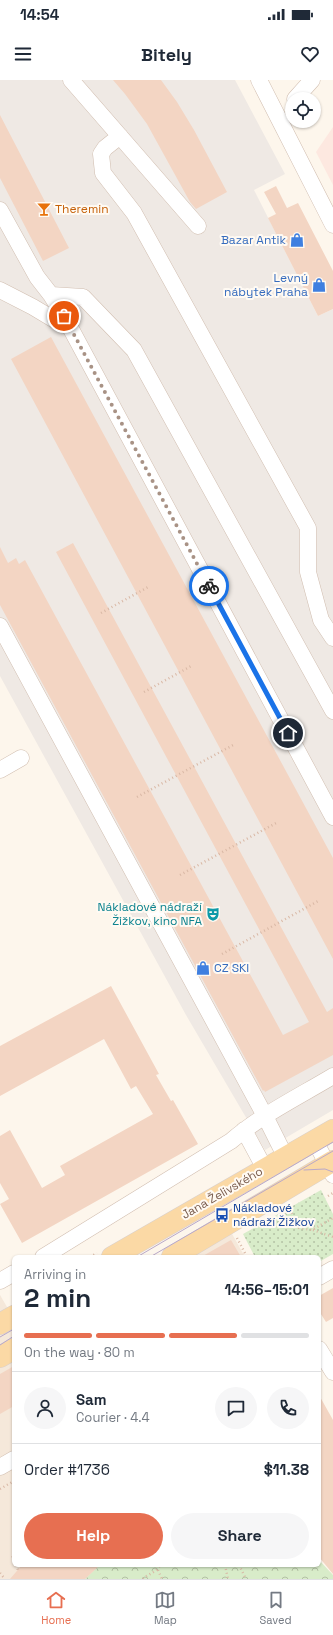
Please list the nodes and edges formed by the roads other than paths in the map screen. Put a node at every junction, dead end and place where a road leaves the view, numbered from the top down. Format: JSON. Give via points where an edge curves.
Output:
{"nodes":[{"id":1,"x":71,"y":80,"type":"edge"},
{"id":2,"x":258,"y":80,"type":"edge"},
{"id":3,"x":312,"y":80,"type":"edge"},
{"id":4,"x":301,"y":92,"type":"edge"},
{"id":5,"x":285,"y":110,"type":"edge"},
{"id":6,"x":278,"y":117,"type":"junction"},
{"id":7,"x":120,"y":136,"type":"junction"},
{"id":8,"x":0,"y":210,"type":"edge"},
{"id":9,"x":333,"y":225,"type":"edge"},
{"id":10,"x":198,"y":226,"type":"dead end"},
{"id":11,"x":0,"y":290,"type":"edge"},
{"id":12,"x":51,"y":295,"type":"junction"},
{"id":13,"x":70,"y":327,"type":"junction"},
{"id":14,"x":0,"y":626,"type":"edge"},
{"id":15,"x":333,"y":638,"type":"edge"},
{"id":16,"x":333,"y":711,"type":"edge"},
{"id":17,"x":21,"y":758,"type":"dead end"},
{"id":18,"x":0,"y":770,"type":"edge"},
{"id":19,"x":333,"y":817,"type":"edge"},
{"id":20,"x":333,"y":1076,"type":"edge"},
{"id":21,"x":265,"y":1116,"type":"junction"},
{"id":22,"x":244,"y":1130,"type":"junction"},
{"id":23,"x":333,"y":1130,"type":"edge"},
{"id":24,"x":315,"y":1141,"type":"junction"},
{"id":25,"x":286,"y":1158,"type":"junction"},
{"id":26,"x":331,"y":1167,"type":"edge"},
{"id":27,"x":265,"y":1169,"type":"junction"},
{"id":28,"x":47,"y":1255,"type":"edge"},
{"id":29,"x":115,"y":1255,"type":"edge"},
{"id":30,"x":176,"y":1255,"type":"edge"},
{"id":31,"x":333,"y":1269,"type":"edge"},
{"id":32,"x":12,"y":1274,"type":"edge"},
{"id":33,"x":321,"y":1276,"type":"edge"},
{"id":34,"x":0,"y":1281,"type":"edge"},
{"id":35,"x":12,"y":1317,"type":"edge"},
{"id":36,"x":0,"y":1324,"type":"edge"},
{"id":37,"x":12,"y":1350,"type":"edge"},
{"id":38,"x":321,"y":1354,"type":"edge"},
{"id":39,"x":0,"y":1357,"type":"edge"},
{"id":40,"x":328,"y":1372,"type":"edge"},
{"id":41,"x":12,"y":1460,"type":"edge"},
{"id":42,"x":0,"y":1467,"type":"edge"}],
"edges":[{"from":1,"to":7,"type":"street"},
{"from":2,"to":6,"type":"street"},
{"from":3,"to":4,"type":"street"},
{"from":5,"to":6,"type":"street"},
{"from":6,"to":9,"type":"street"},
{"from":7,"to":10,"type":"street"},
{"from":7,"to":15,"type":"street","via":[[101,154],[103,173],[134,213],[308,528],[308,572],[321,620]]},
{"from":8,"to":12,"type":"street","via":[[37,277]]},
{"from":11,"to":13,"type":"street"},
{"from":12,"to":13,"type":"street"},
{"from":12,"to":16,"type":"street","via":[[83,298],[134,350]]},
{"from":13,"to":19,"type":"street"},
{"from":14,"to":21,"type":"street"},
{"from":17,"to":18,"type":"street"},
{"from":20,"to":21,"type":"street"},
{"from":21,"to":22,"type":"street"},
{"from":21,"to":25,"type":"street"},
{"from":22,"to":27,"type":"street"},
{"from":22,"to":28,"type":"street","via":[[231,1141]]},
{"from":23,"to":24,"type":"main road","name":"Jana Želivského"},
{"from":24,"to":25,"type":"main road","name":"Jana Želivského"},
{"from":24,"to":26,"type":"street"},
{"from":25,"to":27,"type":"main road","name":"Jana Želivského"},
{"from":26,"to":30,"type":"main road"},
{"from":27,"to":29,"type":"main road","name":"Jana Želivského"},
{"from":31,"to":33,"type":"street"},
{"from":32,"to":34,"type":"street"},
{"from":35,"to":36,"type":"main road"},
{"from":37,"to":39,"type":"main road"},
{"from":38,"to":40,"type":"street"},
{"from":41,"to":42,"type":"street"}]}
